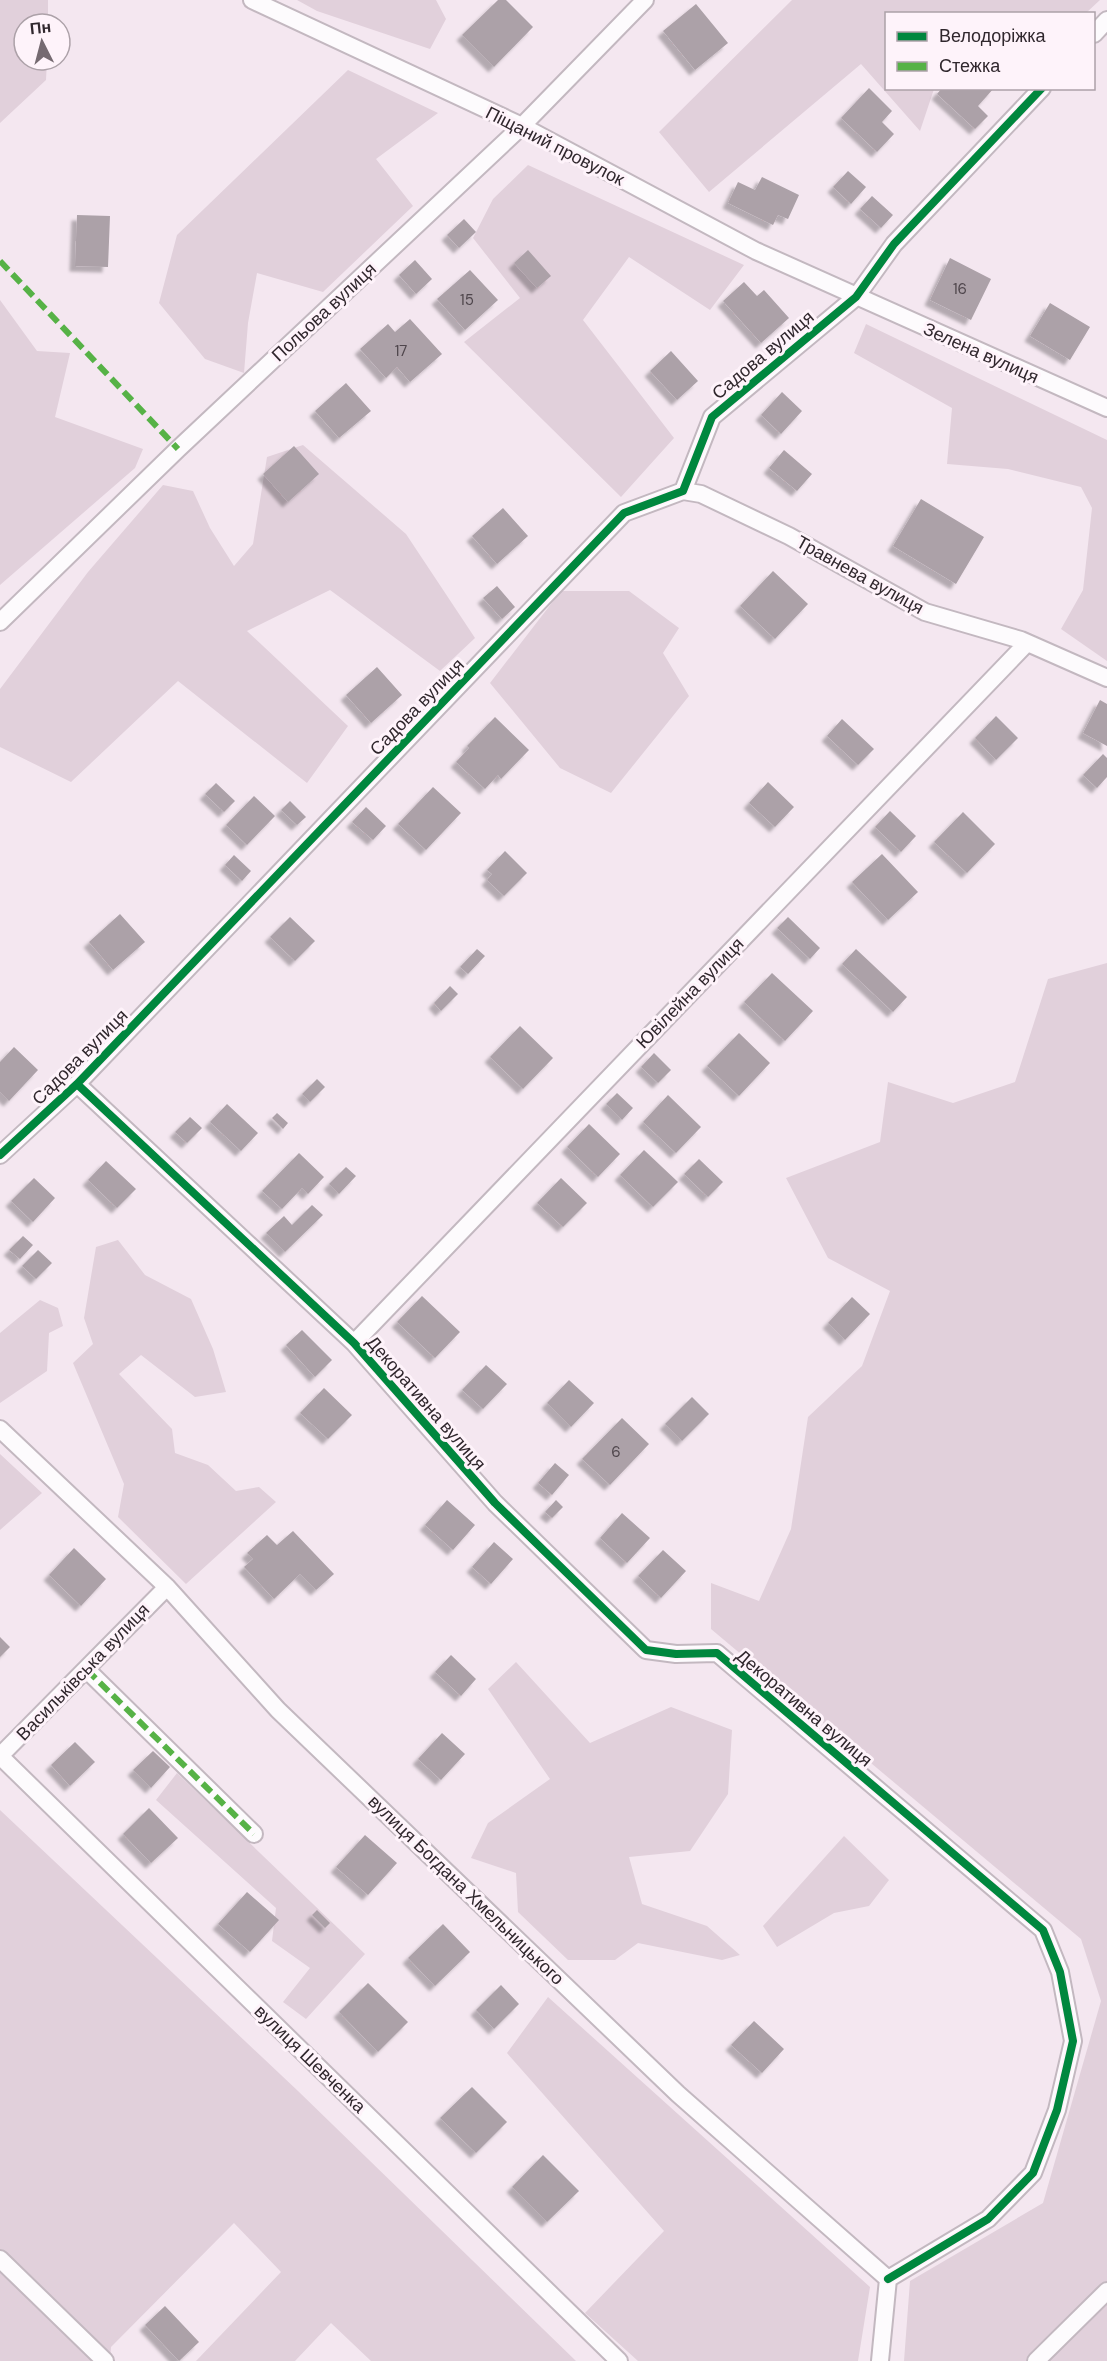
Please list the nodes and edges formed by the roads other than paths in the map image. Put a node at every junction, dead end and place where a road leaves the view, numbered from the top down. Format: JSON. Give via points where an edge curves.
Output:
{"nodes":[{"id":1,"x":252,"y":0,"type":"edge"},
{"id":2,"x":645,"y":0,"type":"edge"},
{"id":3,"x":1107,"y":20,"type":"edge"},
{"id":4,"x":1095,"y":33,"type":"edge"},
{"id":5,"x":1040,"y":90,"type":"edge"},
{"id":6,"x":522,"y":126,"type":"junction"},
{"id":7,"x":856,"y":297,"type":"junction"},
{"id":8,"x":1107,"y":408,"type":"edge"},
{"id":9,"x":683,"y":491,"type":"junction"},
{"id":10,"x":0,"y":622,"type":"edge"},
{"id":11,"x":1027,"y":643,"type":"junction"},
{"id":12,"x":1107,"y":678,"type":"edge"},
{"id":13,"x":77,"y":1084,"type":"junction"},
{"id":14,"x":0,"y":1155,"type":"edge"},
{"id":15,"x":354,"y":1343,"type":"junction"},
{"id":16,"x":0,"y":1429,"type":"edge"},
{"id":17,"x":167,"y":1587,"type":"junction"},
{"id":18,"x":87,"y":1670,"type":"junction"},
{"id":19,"x":0,"y":1756,"type":"edge"},
{"id":20,"x":254,"y":1834,"type":"dead end"},
{"id":21,"x":0,"y":2259,"type":"edge"},
{"id":22,"x":888,"y":2278,"type":"junction"},
{"id":23,"x":1107,"y":2291,"type":"edge"},
{"id":24,"x":105,"y":2361,"type":"edge"},
{"id":25,"x":619,"y":2361,"type":"edge"},
{"id":26,"x":880,"y":2361,"type":"edge"},
{"id":27,"x":1036,"y":2361,"type":"edge"}],
"edges":[{"from":1,"to":6,"type":"street","name":"Піщаний провулок"},
{"from":2,"to":6,"type":"street","name":"Польова вулиця"},
{"from":3,"to":4,"type":"street"},
{"from":5,"to":7,"type":"street","name":"Садова вулиця","via":[[894,244]]},
{"from":6,"to":7,"type":"street","name":"Піщаний провулок","via":[[756,251]]},
{"from":6,"to":10,"type":"street","name":"Польова вулиця"},
{"from":7,"to":8,"type":"street","name":"Зелена вулиця"},
{"from":7,"to":9,"type":"street","name":"Садова вулиця","via":[[712,417]]},
{"from":9,"to":11,"type":"street","name":"Травнева вулиця","via":[[701,494],[789,536],[925,612]]},
{"from":9,"to":13,"type":"street","name":"Садова вулиця","via":[[624,513]]},
{"from":11,"to":12,"type":"street","name":"Травнева вулиця"},
{"from":11,"to":15,"type":"street","name":"Ювілейна вулиця"},
{"from":13,"to":14,"type":"street","name":"Садова вулиця"},
{"from":13,"to":15,"type":"street","name":"Декоративна вулиця"},
{"from":15,"to":22,"type":"street","name":"Декоративна вулиця","via":[[495,1503],[646,1650],[717,1653],[1043,1930],[1060,1972],[1073,2042],[1057,2110],[1033,2173],[988,2219]]},
{"from":16,"to":17,"type":"street","name":"вулиця Богдана Хмельницького"},
{"from":17,"to":18,"type":"street","name":"Васильківська вулиця"},
{"from":17,"to":22,"type":"street","name":"вулиця Богдана Хмельницького","via":[[278,1710],[678,2094]]},
{"from":18,"to":19,"type":"street","name":"Васильківська вулиця"},
{"from":18,"to":20,"type":"street"},
{"from":19,"to":25,"type":"street","name":"вулиця Шевченка"},
{"from":21,"to":24,"type":"street"},
{"from":22,"to":26,"type":"street"},
{"from":23,"to":27,"type":"street"}]}
